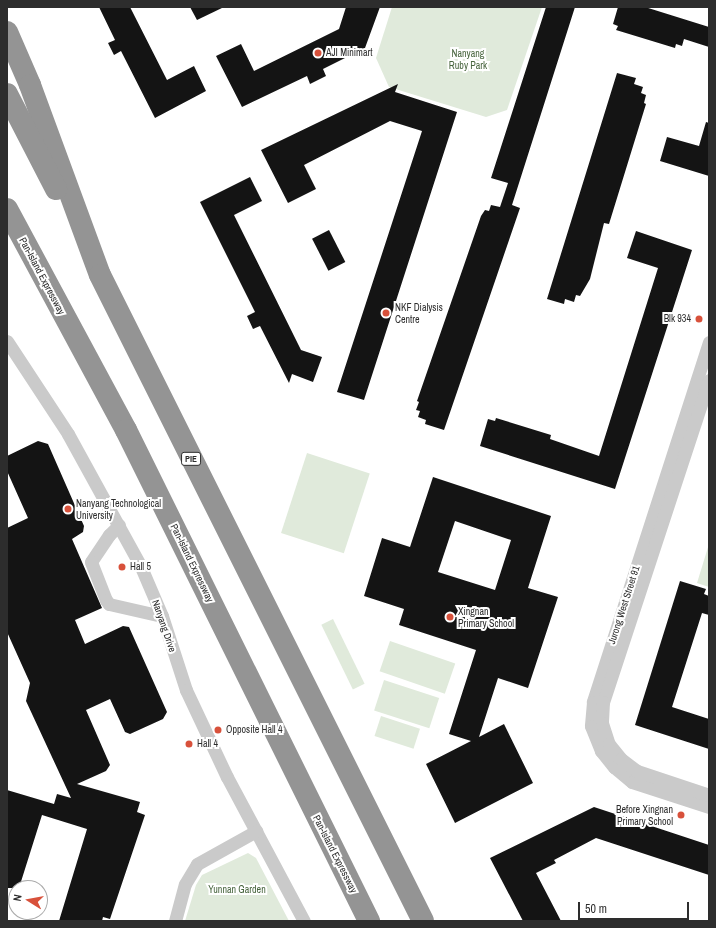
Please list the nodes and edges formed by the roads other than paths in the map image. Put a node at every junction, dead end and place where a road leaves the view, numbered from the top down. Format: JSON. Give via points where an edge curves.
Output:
{"nodes":[{"id":1,"x":7,"y":32,"type":"edge"},
{"id":2,"x":7,"y":94,"type":"edge"},
{"id":3,"x":7,"y":209,"type":"edge"},
{"id":4,"x":7,"y":237,"type":"edge"},
{"id":5,"x":28,"y":250,"type":"junction"},
{"id":6,"x":100,"y":275,"type":"junction"},
{"id":7,"x":7,"y":341,"type":"edge"},
{"id":8,"x":709,"y":342,"type":"edge"},
{"id":9,"x":709,"y":380,"type":"edge"},
{"id":10,"x":119,"y":525,"type":"junction"},
{"id":11,"x":162,"y":616,"type":"junction"},
{"id":12,"x":709,"y":795,"type":"edge"},
{"id":13,"x":709,"y":807,"type":"edge"},
{"id":14,"x":256,"y":831,"type":"junction"},
{"id":15,"x":175,"y":921,"type":"edge"},
{"id":16,"x":304,"y":921,"type":"edge"},
{"id":17,"x":369,"y":921,"type":"edge"},
{"id":18,"x":422,"y":921,"type":"edge"}],
"edges":[{"from":1,"to":6,"type":"highway","via":[[30,85]]},
{"from":2,"to":6,"type":"highway","number":"PIE"},
{"from":3,"to":5,"type":"highway","name":"Pan-Island Expressway"},
{"from":4,"to":5,"type":"highway"},
{"from":5,"to":17,"type":"highway","name":"Pan-Island Expressway","via":[[126,430]]},
{"from":6,"to":18,"type":"highway","number":"PIE"},
{"from":7,"to":10,"type":"street","name":"Nanyang Drive","via":[[68,434]]},
{"from":8,"to":13,"type":"street","name":"Jurong West Street 91","via":[[593,702],[591,726],[601,751],[632,782]]},
{"from":9,"to":12,"type":"street","name":"Jurong West Street 91","via":[[603,702],[602,723],[609,744],[621,759],[637,771]]},
{"from":10,"to":11,"type":"street","name":"Nanyang Drive"},
{"from":10,"to":11,"type":"street","via":[[109,535],[92,562],[106,600],[109,604]]},
{"from":11,"to":14,"type":"street","name":"Nanyang Drive","via":[[186,690]]},
{"from":14,"to":15,"type":"street","via":[[211,854],[192,870]]},
{"from":14,"to":16,"type":"street","name":"Nanyang Drive"}]}
